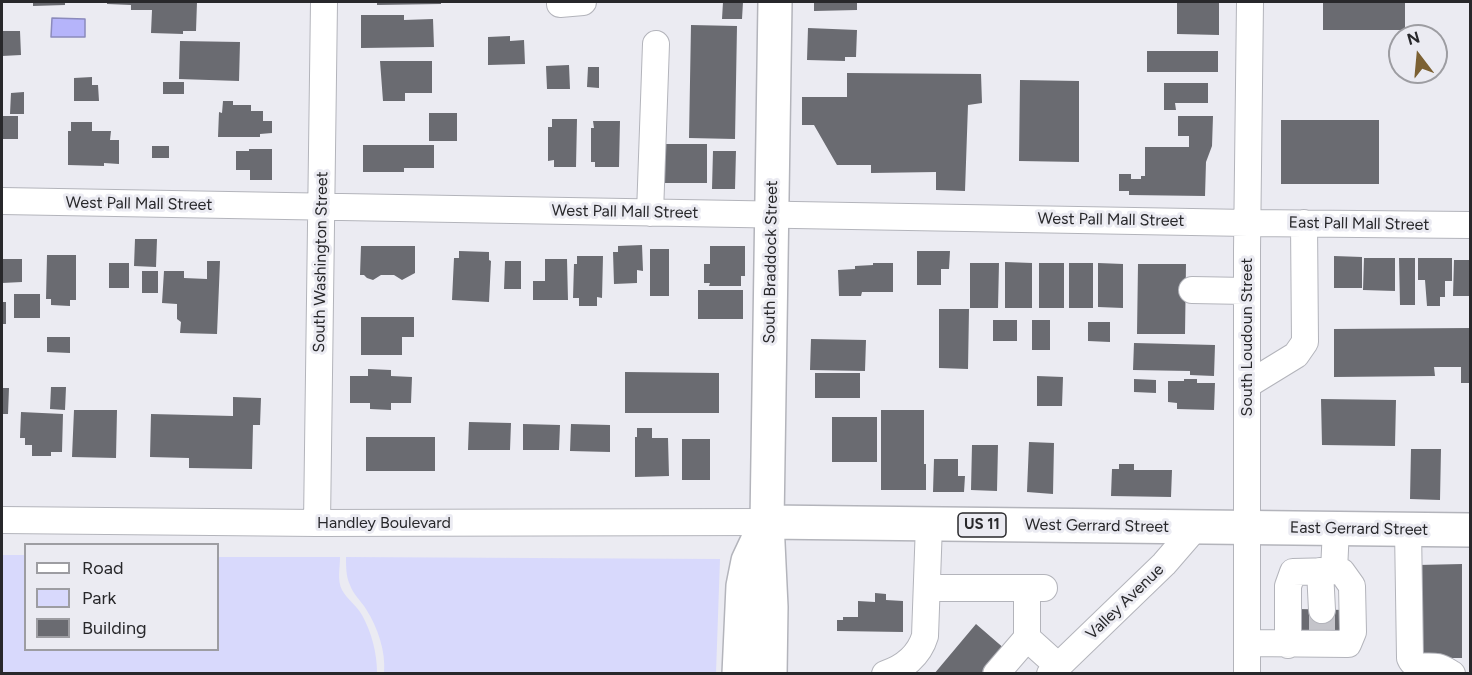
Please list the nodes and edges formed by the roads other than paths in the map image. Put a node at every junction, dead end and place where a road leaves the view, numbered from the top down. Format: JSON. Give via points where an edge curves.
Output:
{"nodes":[{"id":1,"x":324,"y":2,"type":"edge"},
{"id":2,"x":775,"y":2,"type":"edge"},
{"id":3,"x":1250,"y":2,"type":"edge"},
{"id":4,"x":656,"y":44,"type":"dead end"},
{"id":5,"x":2,"y":201,"type":"edge"},
{"id":6,"x":321,"y":207,"type":"junction"},
{"id":7,"x":650,"y":213,"type":"junction"},
{"id":8,"x":772,"y":215,"type":"junction"},
{"id":9,"x":1248,"y":223,"type":"junction"},
{"id":10,"x":1304,"y":223,"type":"junction"},
{"id":11,"x":1470,"y":225,"type":"edge"},
{"id":12,"x":1192,"y":290,"type":"dead end"},
{"id":13,"x":1247,"y":291,"type":"junction"},
{"id":14,"x":1247,"y":385,"type":"junction"},
{"id":15,"x":2,"y":520,"type":"edge"},
{"id":16,"x":767,"y":522,"type":"junction"},
{"id":17,"x":317,"y":523,"type":"junction"},
{"id":18,"x":929,"y":524,"type":"junction"},
{"id":19,"x":1196,"y":527,"type":"junction"},
{"id":20,"x":1248,"y":527,"type":"junction"},
{"id":21,"x":1336,"y":528,"type":"junction"},
{"id":22,"x":1408,"y":529,"type":"junction"},
{"id":23,"x":1470,"y":530,"type":"edge"},
{"id":24,"x":1327,"y":571,"type":"junction"},
{"id":25,"x":927,"y":588,"type":"junction"},
{"id":26,"x":1322,"y":628,"type":"junction"},
{"id":27,"x":1027,"y":638,"type":"junction"},
{"id":28,"x":1247,"y":643,"type":"junction"},
{"id":29,"x":1288,"y":645,"type":"junction"},
{"id":30,"x":1054,"y":670,"type":"edge"},
{"id":31,"x":896,"y":671,"type":"edge"},
{"id":32,"x":739,"y":674,"type":"edge"},
{"id":33,"x":770,"y":674,"type":"edge"},
{"id":34,"x":996,"y":674,"type":"edge"},
{"id":35,"x":1246,"y":674,"type":"edge"},
{"id":36,"x":1452,"y":674,"type":"edge"}],
"edges":[{"from":1,"to":6,"type":"street","name":"South Washington Street"},
{"from":2,"to":8,"type":"main road","name":"South Braddock Street"},
{"from":3,"to":9,"type":"street","name":"South Loudoun Street"},
{"from":4,"to":7,"type":"street"},
{"from":5,"to":6,"type":"street","name":"West Pall Mall Street"},
{"from":6,"to":7,"type":"street","name":"West Pall Mall Street"},
{"from":6,"to":17,"type":"street","name":"South Washington Street"},
{"from":7,"to":8,"type":"street","name":"West Pall Mall Street"},
{"from":8,"to":9,"type":"street","name":"West Pall Mall Street"},
{"from":8,"to":16,"type":"main road","name":"South Braddock Street"},
{"from":9,"to":10,"type":"street","name":"East Pall Mall Street"},
{"from":9,"to":13,"type":"street","name":"South Loudoun Street"},
{"from":10,"to":11,"type":"street","name":"East Pall Mall Street"},
{"from":10,"to":14,"type":"street","via":[[1305,342],[1296,355]]},
{"from":12,"to":13,"type":"street"},
{"from":13,"to":14,"type":"street","name":"South Loudoun Street"},
{"from":14,"to":20,"type":"street","name":"South Loudoun Street"},
{"from":15,"to":17,"type":"street","name":"Handley Boulevard"},
{"from":16,"to":17,"type":"street","name":"Handley Boulevard"},
{"from":16,"to":18,"type":"main road","name":"West Gerrard Street","number":"US 11"},
{"from":16,"to":32,"type":"main road","name":"South Braddock Street","via":[[752,550],[743,586]]},
{"from":16,"to":33,"type":"main road","name":"South Braddock Street"},
{"from":18,"to":19,"type":"main road","name":"West Gerrard Street","number":"US 11"},
{"from":18,"to":25,"type":"street"},
{"from":19,"to":20,"type":"main road","name":"West Gerrard Street","number":"US 11"},
{"from":19,"to":30,"type":"street","name":"Valley Avenue","via":[[1164,564]]},
{"from":20,"to":21,"type":"main road","name":"East Gerrard Street","number":"US 11"},
{"from":20,"to":28,"type":"street","name":"South Loudoun Street"},
{"from":21,"to":22,"type":"main road","name":"East Gerrard Street","number":"US 11"},
{"from":21,"to":24,"type":"street"},
{"from":22,"to":23,"type":"main road","name":"East Gerrard Street","number":"US 11"},
{"from":22,"to":36,"type":"street","via":[[1410,657],[1417,665],[1441,667]]},
{"from":24,"to":26,"type":"street"},
{"from":24,"to":26,"type":"street","via":[[1342,572],[1352,586],[1353,632],[1348,645]]},
{"from":24,"to":29,"type":"street","via":[[1293,572],[1288,586]]},
{"from":25,"to":27,"type":"street","via":[[1035,588]]},
{"from":25,"to":31,"type":"street","via":[[923,641],[911,659]]},
{"from":26,"to":29,"type":"street"},
{"from":27,"to":30,"type":"street"},
{"from":27,"to":34,"type":"street"},
{"from":28,"to":29,"type":"street"},
{"from":28,"to":35,"type":"street","name":"South Loudoun Street"}]}
